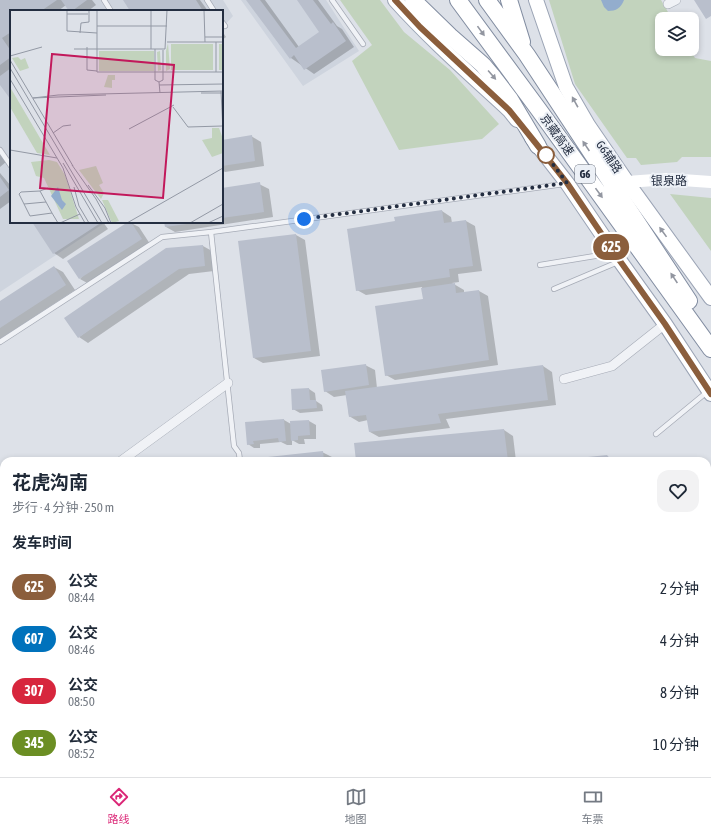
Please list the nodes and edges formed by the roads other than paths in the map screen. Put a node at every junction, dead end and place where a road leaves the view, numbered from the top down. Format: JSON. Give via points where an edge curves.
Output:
{"nodes":[{"id":1,"x":104,"y":0,"type":"edge"},
{"id":2,"x":207,"y":0,"type":"edge"},
{"id":3,"x":332,"y":0,"type":"edge"},
{"id":4,"x":395,"y":0,"type":"edge"},
{"id":5,"x":413,"y":0,"type":"edge"},
{"id":6,"x":458,"y":0,"type":"edge"},
{"id":7,"x":487,"y":0,"type":"edge"},
{"id":8,"x":509,"y":0,"type":"edge"},
{"id":9,"x":536,"y":0,"type":"edge"},
{"id":10,"x":110,"y":10,"type":"edge"},
{"id":11,"x":213,"y":10,"type":"edge"},
{"id":12,"x":363,"y":44,"type":"dead end"},
{"id":13,"x":526,"y":55,"type":"junction"},
{"id":14,"x":538,"y":146,"type":"junction"},
{"id":15,"x":0,"y":150,"type":"edge"},
{"id":16,"x":10,"y":165,"type":"edge"},
{"id":17,"x":627,"y":182,"type":"junction"},
{"id":18,"x":711,"y":182,"type":"edge"},
{"id":19,"x":567,"y":183,"type":"junction"},
{"id":20,"x":211,"y":232,"type":"junction"},
{"id":21,"x":617,"y":257,"type":"junction"},
{"id":22,"x":540,"y":265,"type":"dead end"},
{"id":23,"x":554,"y":289,"type":"dead end"},
{"id":24,"x":711,"y":298,"type":"edge"},
{"id":25,"x":665,"y":324,"type":"junction"},
{"id":26,"x":711,"y":334,"type":"edge"},
{"id":27,"x":0,"y":342,"type":"edge"},
{"id":28,"x":711,"y":349,"type":"edge"},
{"id":29,"x":564,"y":379,"type":"dead end"},
{"id":30,"x":228,"y":383,"type":"junction"},
{"id":31,"x":710,"y":392,"type":"edge"},
{"id":32,"x":656,"y":434,"type":"dead end"},
{"id":33,"x":126,"y":457,"type":"edge"},
{"id":34,"x":240,"y":457,"type":"edge"}],
"edges":[{"from":1,"to":10,"type":"lane"},
{"from":2,"to":11,"type":"lane"},
{"from":3,"to":12,"type":"lane"},
{"from":4,"to":14,"type":"main road","via":[[509,110]]},
{"from":5,"to":14,"type":"highway","one_way":true,"via":[[483,65],[510,99]]},
{"from":6,"to":28,"type":"highway","name":"京藏高速","number":"G6","one_way":true},
{"from":7,"to":13,"type":"highway","name":"京藏高速","number":"G6"},
{"from":8,"to":13,"type":"highway"},
{"from":17,"to":9,"type":"main road","name":"G6辅路","one_way":true,"via":[[588,125],[566,87]]},
{"from":26,"to":13,"type":"highway","name":"京藏高速","number":"G6","one_way":true},
{"from":14,"to":19,"type":"main road"},
{"from":15,"to":16,"type":"lane"},
{"from":17,"to":18,"type":"main road","name":"银泉路","via":[[668,179]]},
{"from":24,"to":17,"type":"main road","name":"G6辅路","one_way":true},
{"from":19,"to":20,"type":"lane"},
{"from":19,"to":21,"type":"main road"},
{"from":20,"to":27,"type":"lane","via":[[162,237]]},
{"from":20,"to":30,"type":"lane"},
{"from":21,"to":22,"type":"lane"},
{"from":21,"to":23,"type":"lane"},
{"from":21,"to":25,"type":"main road"},
{"from":25,"to":29,"type":"street","via":[[612,366]]},
{"from":25,"to":31,"type":"main road"},
{"from":30,"to":33,"type":"street"},
{"from":30,"to":34,"type":"lane","via":[[234,446]]},
{"from":31,"to":32,"type":"lane"}]}
